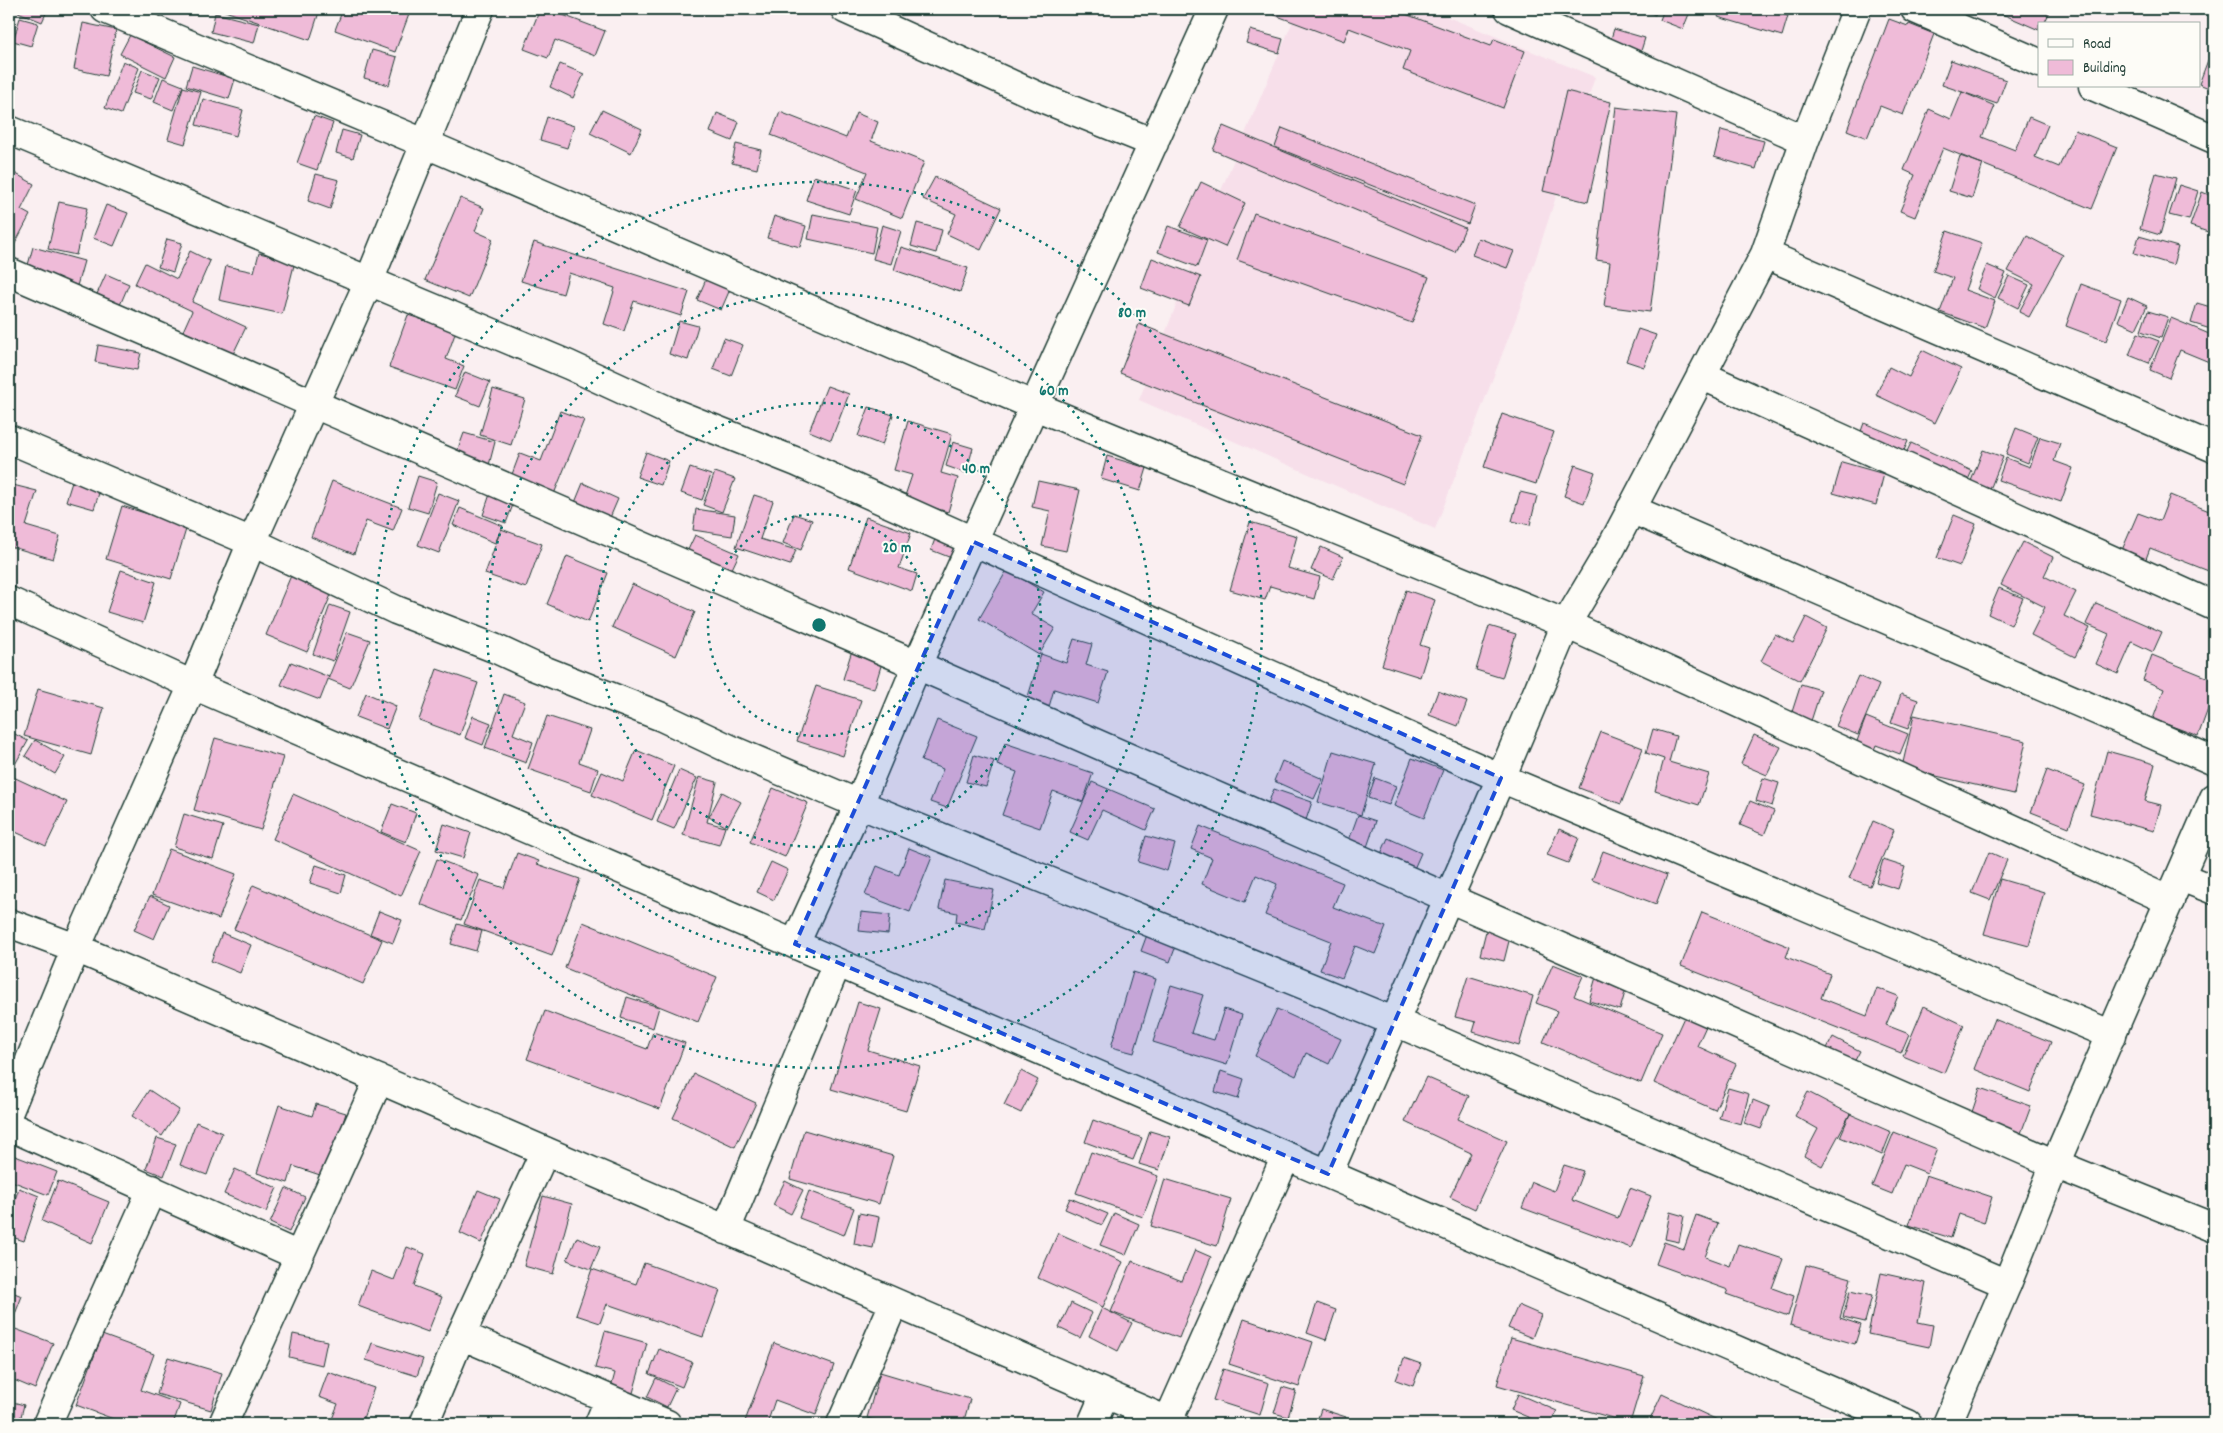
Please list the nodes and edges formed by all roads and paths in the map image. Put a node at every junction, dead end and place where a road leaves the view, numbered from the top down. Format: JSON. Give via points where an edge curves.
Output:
{"nodes":[{"id":1,"x":105,"y":9,"type":"edge"},
{"id":2,"x":845,"y":9,"type":"edge"},
{"id":3,"x":1214,"y":9,"type":"edge"},
{"id":4,"x":1509,"y":9,"type":"edge"},
{"id":5,"x":1857,"y":9,"type":"edge"},
{"id":6,"x":1915,"y":9,"type":"edge"},
{"id":7,"x":474,"y":10,"type":"edge"},
{"id":8,"x":2038,"y":63,"type":"edge"},
{"id":9,"x":2098,"y":88,"type":"edge"},
{"id":10,"x":9,"y":130,"type":"edge"},
{"id":11,"x":2214,"y":139,"type":"edge"},
{"id":12,"x":1805,"y":140,"type":"junction"},
{"id":13,"x":424,"y":143,"type":"junction"},
{"id":14,"x":1154,"y":143,"type":"junction"},
{"id":15,"x":1765,"y":254,"type":"junction"},
{"id":16,"x":9,"y":272,"type":"edge"},
{"id":17,"x":369,"y":281,"type":"junction"},
{"id":18,"x":1701,"y":375,"type":"junction"},
{"id":19,"x":313,"y":405,"type":"junction"},
{"id":20,"x":1035,"y":406,"type":"junction"},
{"id":21,"x":9,"y":439,"type":"edge"},
{"id":22,"x":2214,"y":448,"type":"edge"},
{"id":23,"x":1631,"y":509,"type":"junction"},
{"id":24,"x":252,"y":542,"type":"junction"},
{"id":25,"x":974,"y":542,"type":"junction"},
{"id":26,"x":9,"y":601,"type":"edge"},
{"id":27,"x":2214,"y":606,"type":"edge"},
{"id":28,"x":1566,"y":624,"type":"junction"},
{"id":29,"x":918,"y":665,"type":"junction"},
{"id":30,"x":193,"y":686,"type":"junction"},
{"id":31,"x":2214,"y":761,"type":"edge"},
{"id":32,"x":1501,"y":778,"type":"junction"},
{"id":33,"x":2214,"y":798,"type":"edge"},
{"id":34,"x":860,"y":804,"type":"junction"},
{"id":35,"x":2175,"y":888,"type":"junction"},
{"id":36,"x":2214,"y":890,"type":"edge"},
{"id":37,"x":1448,"y":897,"type":"junction"},
{"id":38,"x":9,"y":923,"type":"edge"},
{"id":39,"x":795,"y":944,"type":"junction"},
{"id":40,"x":76,"y":948,"type":"junction"},
{"id":41,"x":836,"y":963,"type":"junction"},
{"id":42,"x":1393,"y":1021,"type":"junction"},
{"id":43,"x":2112,"y":1035,"type":"junction"},
{"id":44,"x":379,"y":1079,"type":"junction"},
{"id":45,"x":9,"y":1111,"type":"edge"},
{"id":46,"x":9,"y":1126,"type":"edge"},
{"id":47,"x":545,"y":1151,"type":"junction"},
{"id":48,"x":1286,"y":1156,"type":"junction"},
{"id":49,"x":2055,"y":1164,"type":"junction"},
{"id":50,"x":1328,"y":1174,"type":"junction"},
{"id":51,"x":152,"y":1190,"type":"junction"},
{"id":52,"x":2214,"y":1228,"type":"edge"},
{"id":53,"x":726,"y":1230,"type":"junction"},
{"id":54,"x":299,"y":1256,"type":"junction"},
{"id":55,"x":2007,"y":1284,"type":"junction"},
{"id":56,"x":894,"y":1303,"type":"junction"},
{"id":57,"x":462,"y":1335,"type":"junction"},
{"id":58,"x":1105,"y":1394,"type":"junction"},
{"id":59,"x":604,"y":1412,"type":"edge"},
{"id":60,"x":1171,"y":1423,"type":"edge"},
{"id":61,"x":47,"y":1424,"type":"edge"},
{"id":62,"x":222,"y":1424,"type":"edge"},
{"id":63,"x":424,"y":1424,"type":"edge"},
{"id":64,"x":667,"y":1424,"type":"edge"},
{"id":65,"x":841,"y":1424,"type":"edge"},
{"id":66,"x":1092,"y":1424,"type":"edge"},
{"id":67,"x":1908,"y":1424,"type":"edge"},
{"id":68,"x":1947,"y":1424,"type":"edge"}],
"edges":[{"from":1,"to":13,"type":"street"},
{"from":2,"to":14,"type":"street","via":[[1024,90]]},
{"from":3,"to":14,"type":"street"},
{"from":4,"to":12,"type":"street"},
{"from":5,"to":12,"type":"street"},
{"from":6,"to":8,"type":"street"},
{"from":7,"to":13,"type":"street"},
{"from":9,"to":11,"type":"street"},
{"from":10,"to":17,"type":"street"},
{"from":12,"to":15,"type":"street"},
{"from":13,"to":17,"type":"street"},
{"from":13,"to":20,"type":"street"},
{"from":14,"to":20,"type":"street"},
{"from":15,"to":18,"type":"street"},
{"from":15,"to":22,"type":"street"},
{"from":16,"to":19,"type":"street"},
{"from":17,"to":19,"type":"street"},
{"from":17,"to":25,"type":"street","via":[[569,365],[671,412],[797,462]]},
{"from":18,"to":23,"type":"street"},
{"from":18,"to":27,"type":"street"},
{"from":19,"to":24,"type":"street"},
{"from":19,"to":29,"type":"street"},
{"from":20,"to":25,"type":"street"},
{"from":20,"to":28,"type":"street"},
{"from":21,"to":24,"type":"street"},
{"from":23,"to":28,"type":"street"},
{"from":23,"to":31,"type":"street"},
{"from":24,"to":30,"type":"street"},
{"from":24,"to":34,"type":"street","via":[[396,610],[662,716],[732,750]]},
{"from":25,"to":29,"type":"street"},
{"from":25,"to":32,"type":"street"},
{"from":26,"to":30,"type":"street"},
{"from":28,"to":32,"type":"street"},
{"from":28,"to":35,"type":"street"},
{"from":29,"to":34,"type":"street"},
{"from":29,"to":37,"type":"street"},
{"from":30,"to":39,"type":"street"},
{"from":30,"to":40,"type":"street"},
{"from":32,"to":37,"type":"street"},
{"from":32,"to":43,"type":"street"},
{"from":33,"to":35,"type":"street"},
{"from":34,"to":39,"type":"street"},
{"from":34,"to":42,"type":"street"},
{"from":35,"to":36,"type":"street"},
{"from":35,"to":43,"type":"street"},
{"from":37,"to":42,"type":"street"},
{"from":37,"to":49,"type":"street"},
{"from":38,"to":40,"type":"street"},
{"from":39,"to":41,"type":"street"},
{"from":40,"to":44,"type":"street"},
{"from":40,"to":45,"type":"street"},
{"from":41,"to":48,"type":"street"},
{"from":41,"to":53,"type":"street"},
{"from":42,"to":50,"type":"street"},
{"from":42,"to":55,"type":"street"},
{"from":43,"to":49,"type":"street"},
{"from":44,"to":47,"type":"street"},
{"from":44,"to":54,"type":"street"},
{"from":46,"to":51,"type":"street"},
{"from":47,"to":53,"type":"street"},
{"from":47,"to":57,"type":"street"},
{"from":48,"to":50,"type":"street"},
{"from":48,"to":60,"type":"street"},
{"from":49,"to":52,"type":"street"},
{"from":49,"to":55,"type":"street"},
{"from":50,"to":67,"type":"street"},
{"from":51,"to":54,"type":"street"},
{"from":51,"to":61,"type":"street"},
{"from":53,"to":56,"type":"street"},
{"from":54,"to":62,"type":"street"},
{"from":55,"to":68,"type":"street"},
{"from":56,"to":58,"type":"street"},
{"from":56,"to":65,"type":"street"},
{"from":57,"to":59,"type":"street"},
{"from":57,"to":63,"type":"street"},
{"from":58,"to":60,"type":"street"},
{"from":58,"to":66,"type":"street"},
{"from":59,"to":64,"type":"street"}]}
